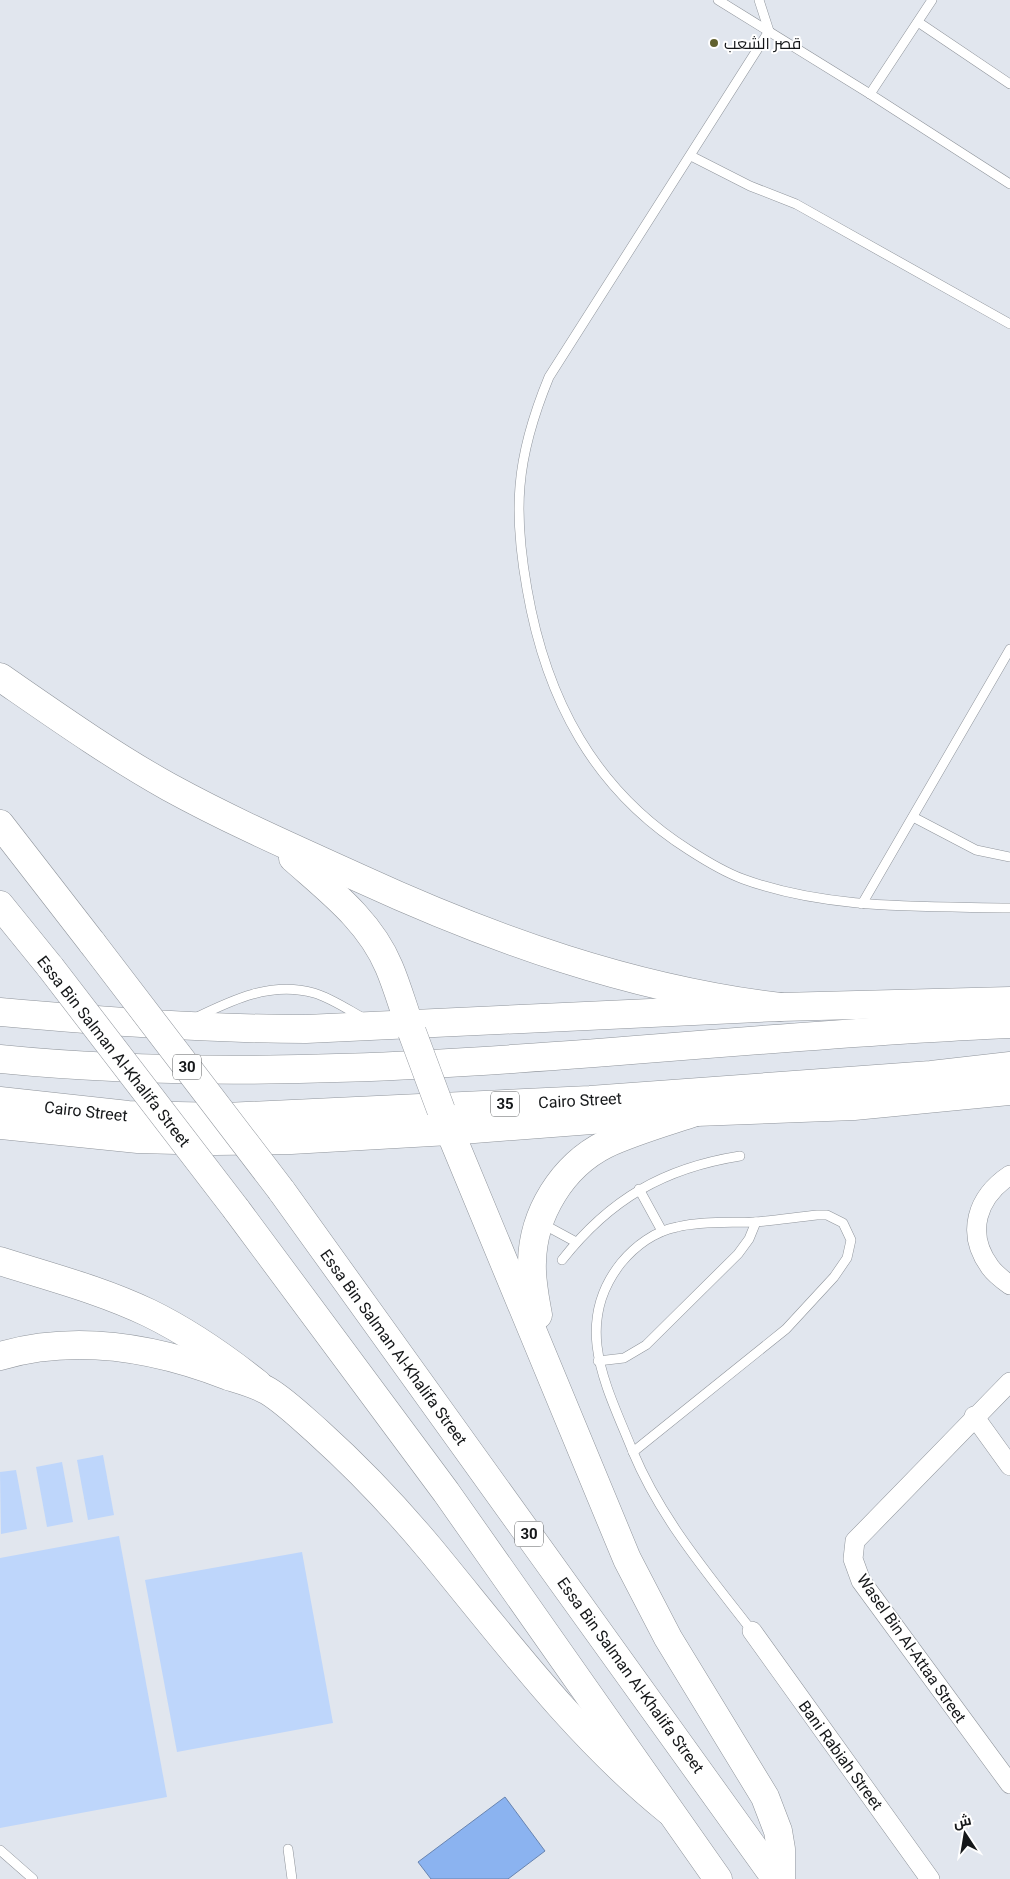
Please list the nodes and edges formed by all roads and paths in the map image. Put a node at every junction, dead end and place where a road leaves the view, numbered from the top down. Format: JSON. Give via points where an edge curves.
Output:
{"nodes":[{"id":1,"x":718,"y":0,"type":"edge"},
{"id":2,"x":759,"y":0,"type":"edge"},
{"id":3,"x":932,"y":0,"type":"edge"},
{"id":4,"x":918,"y":22,"type":"junction"},
{"id":5,"x":769,"y":31,"type":"junction"},
{"id":6,"x":1010,"y":84,"type":"edge"},
{"id":7,"x":870,"y":94,"type":"junction"},
{"id":8,"x":691,"y":156,"type":"junction"},
{"id":9,"x":1010,"y":184,"type":"edge"},
{"id":10,"x":1010,"y":324,"type":"edge"},
{"id":11,"x":1010,"y":649,"type":"edge"},
{"id":12,"x":0,"y":677,"type":"edge"},
{"id":13,"x":913,"y":817,"type":"junction"},
{"id":14,"x":0,"y":824,"type":"edge"},
{"id":15,"x":271,"y":839,"type":"junction"},
{"id":16,"x":1010,"y":857,"type":"edge"},
{"id":17,"x":862,"y":904,"type":"junction"},
{"id":18,"x":0,"y":905,"type":"edge"},
{"id":19,"x":1010,"y":908,"type":"edge"},
{"id":20,"x":1010,"y":1000,"type":"edge"},
{"id":21,"x":780,"y":1007,"type":"junction"},
{"id":22,"x":0,"y":1012,"type":"edge"},
{"id":23,"x":1010,"y":1024,"type":"edge"},
{"id":24,"x":376,"y":1025,"type":"junction"},
{"id":25,"x":180,"y":1026,"type":"junction"},
{"id":26,"x":411,"y":1028,"type":"junction"},
{"id":27,"x":0,"y":1059,"type":"edge"},
{"id":28,"x":1010,"y":1066,"type":"edge"},
{"id":29,"x":1010,"y":1091,"type":"edge"},
{"id":30,"x":0,"y":1101,"type":"edge"},
{"id":31,"x":696,"y":1112,"type":"junction"},
{"id":32,"x":445,"y":1120,"type":"junction"},
{"id":33,"x":0,"y":1125,"type":"edge"},
{"id":34,"x":740,"y":1156,"type":"dead end"},
{"id":35,"x":1010,"y":1174,"type":"edge"},
{"id":36,"x":640,"y":1189,"type":"junction"},
{"id":37,"x":539,"y":1222,"type":"junction"},
{"id":38,"x":756,"y":1222,"type":"junction"},
{"id":39,"x":662,"y":1231,"type":"junction"},
{"id":40,"x":576,"y":1242,"type":"junction"},
{"id":41,"x":562,"y":1260,"type":"dead end"},
{"id":42,"x":0,"y":1261,"type":"edge"},
{"id":43,"x":1010,"y":1285,"type":"edge"},
{"id":44,"x":0,"y":1356,"type":"edge"},
{"id":45,"x":544,"y":1356,"type":"junction"},
{"id":46,"x":598,"y":1361,"type":"junction"},
{"id":47,"x":1010,"y":1382,"type":"edge"},
{"id":48,"x":267,"y":1390,"type":"junction"},
{"id":49,"x":974,"y":1416,"type":"junction"},
{"id":50,"x":633,"y":1452,"type":"junction"},
{"id":51,"x":1010,"y":1466,"type":"edge"},
{"id":52,"x":752,"y":1631,"type":"joint"},
{"id":53,"x":1010,"y":1784,"type":"edge"},
{"id":54,"x":669,"y":1811,"type":"junction"},
{"id":55,"x":288,"y":1849,"type":"dead end"},
{"id":56,"x":0,"y":1850,"type":"edge"},
{"id":57,"x":33,"y":1879,"type":"edge"},
{"id":58,"x":292,"y":1879,"type":"edge"},
{"id":59,"x":718,"y":1879,"type":"edge"},
{"id":60,"x":776,"y":1879,"type":"edge"},
{"id":61,"x":781,"y":1879,"type":"edge"},
{"id":62,"x":930,"y":1879,"type":"edge"}],
"edges":[{"from":1,"to":5,"type":"lane"},
{"from":2,"to":5,"type":"lane"},
{"from":3,"to":4,"type":"lane"},
{"from":4,"to":6,"type":"lane"},
{"from":4,"to":7,"type":"lane"},
{"from":5,"to":7,"type":"lane"},
{"from":5,"to":8,"type":"lane"},
{"from":7,"to":9,"type":"lane"},
{"from":8,"to":10,"type":"lane","via":[[750,186],[796,204]]},
{"from":8,"to":17,"type":"lane","via":[[549,377],[538,404],[523,458],[520,486],[520,548],[532,618],[566,718],[582,745],[624,798],[650,821],[708,862],[741,878],[784,892]]},
{"from":11,"to":13,"type":"lane"},
{"from":12,"to":15,"type":"main road","via":[[135,767]]},
{"from":13,"to":16,"type":"lane","via":[[976,850]]},
{"from":13,"to":17,"type":"lane"},
{"from":14,"to":60,"type":"main road","name":"Essa Bin Salman Al-Khalifa Street","number":"30","bridge":true,"via":[[281,1190]]},
{"from":15,"to":21,"type":"main road","via":[[420,906],[538,952],[659,987]]},
{"from":15,"to":26,"type":"main road","via":[[361,922],[388,966]]},
{"from":17,"to":19,"type":"lane"},
{"from":18,"to":54,"type":"main road","name":"Essa Bin Salman Al-Khalifa Street","bridge":true,"via":[[236,1209],[446,1492]]},
{"from":20,"to":21,"type":"main road"},
{"from":21,"to":26,"type":"main road"},
{"from":22,"to":25,"type":"main road"},
{"from":23,"to":27,"type":"main road","via":[[483,1059],[249,1070],[62,1065]]},
{"from":24,"to":25,"type":"main road","via":[[297,1029]]},
{"from":24,"to":25,"type":"lane","via":[[315,993],[288,990],[245,995]]},
{"from":24,"to":26,"type":"main road"},
{"from":26,"to":32,"type":"main road","bridge":true},
{"from":28,"to":30,"type":"main road","name":"Cairo Street","number":"35","via":[[931,1075],[590,1100],[226,1117],[128,1115]]},
{"from":29,"to":31,"type":"main road","name":"Cairo Street","number":"35","via":[[854,1106]]},
{"from":31,"to":32,"type":"main road","name":"Cairo Street","number":"35"},
{"from":31,"to":37,"type":"main road","via":[[623,1137],[587,1156],[558,1186]]},
{"from":32,"to":33,"type":"main road","name":"Cairo Street","number":"35","via":[[215,1141],[138,1139]]},
{"from":32,"to":45,"type":"main road"},
{"from":34,"to":36,"type":"lane","via":[[688,1167]]},
{"from":35,"to":43,"type":"street","via":[[987,1195],[976,1225],[983,1256],[991,1269]]},
{"from":36,"to":39,"type":"lane"},
{"from":36,"to":40,"type":"lane","via":[[606,1213]]},
{"from":37,"to":40,"type":"lane"},
{"from":37,"to":45,"type":"main road","via":[[532,1262]]},
{"from":38,"to":39,"type":"lane","via":[[688,1224]]},
{"from":38,"to":46,"type":"lane","via":[[738,1254],[646,1345],[624,1358]]},
{"from":38,"to":50,"type":"lane","via":[[827,1215],[836,1218],[849,1231],[851,1249],[834,1277],[803,1313]]},
{"from":39,"to":46,"type":"lane","via":[[636,1248],[614,1271],[607,1285],[597,1315]]},
{"from":40,"to":41,"type":"lane"},
{"from":42,"to":48,"type":"main road","via":[[103,1294],[150,1313],[212,1350]]},
{"from":44,"to":48,"type":"main road","via":[[74,1345],[137,1350],[189,1361]]},
{"from":45,"to":61,"type":"main road","via":[[648,1602],[765,1797],[778,1830]]},
{"from":46,"to":50,"type":"lane"},
{"from":47,"to":49,"type":"street","name":"Wasel Bin Al-Attaa Street"},
{"from":48,"to":54,"type":"main road","via":[[376,1487],[585,1734]]},
{"from":49,"to":51,"type":"street"},
{"from":49,"to":53,"type":"street","name":"Wasel Bin Al-Attaa Street","via":[[855,1540],[853,1559],[861,1581]]},
{"from":50,"to":52,"type":"lane","via":[[650,1491],[672,1527]]},
{"from":52,"to":62,"type":"street","name":"Bani Rabiah Street"},
{"from":54,"to":59,"type":"main road","name":"Essa Bin Salman Al-Khalifa Street"},
{"from":55,"to":58,"type":"lane"},
{"from":56,"to":57,"type":"lane"}]}
